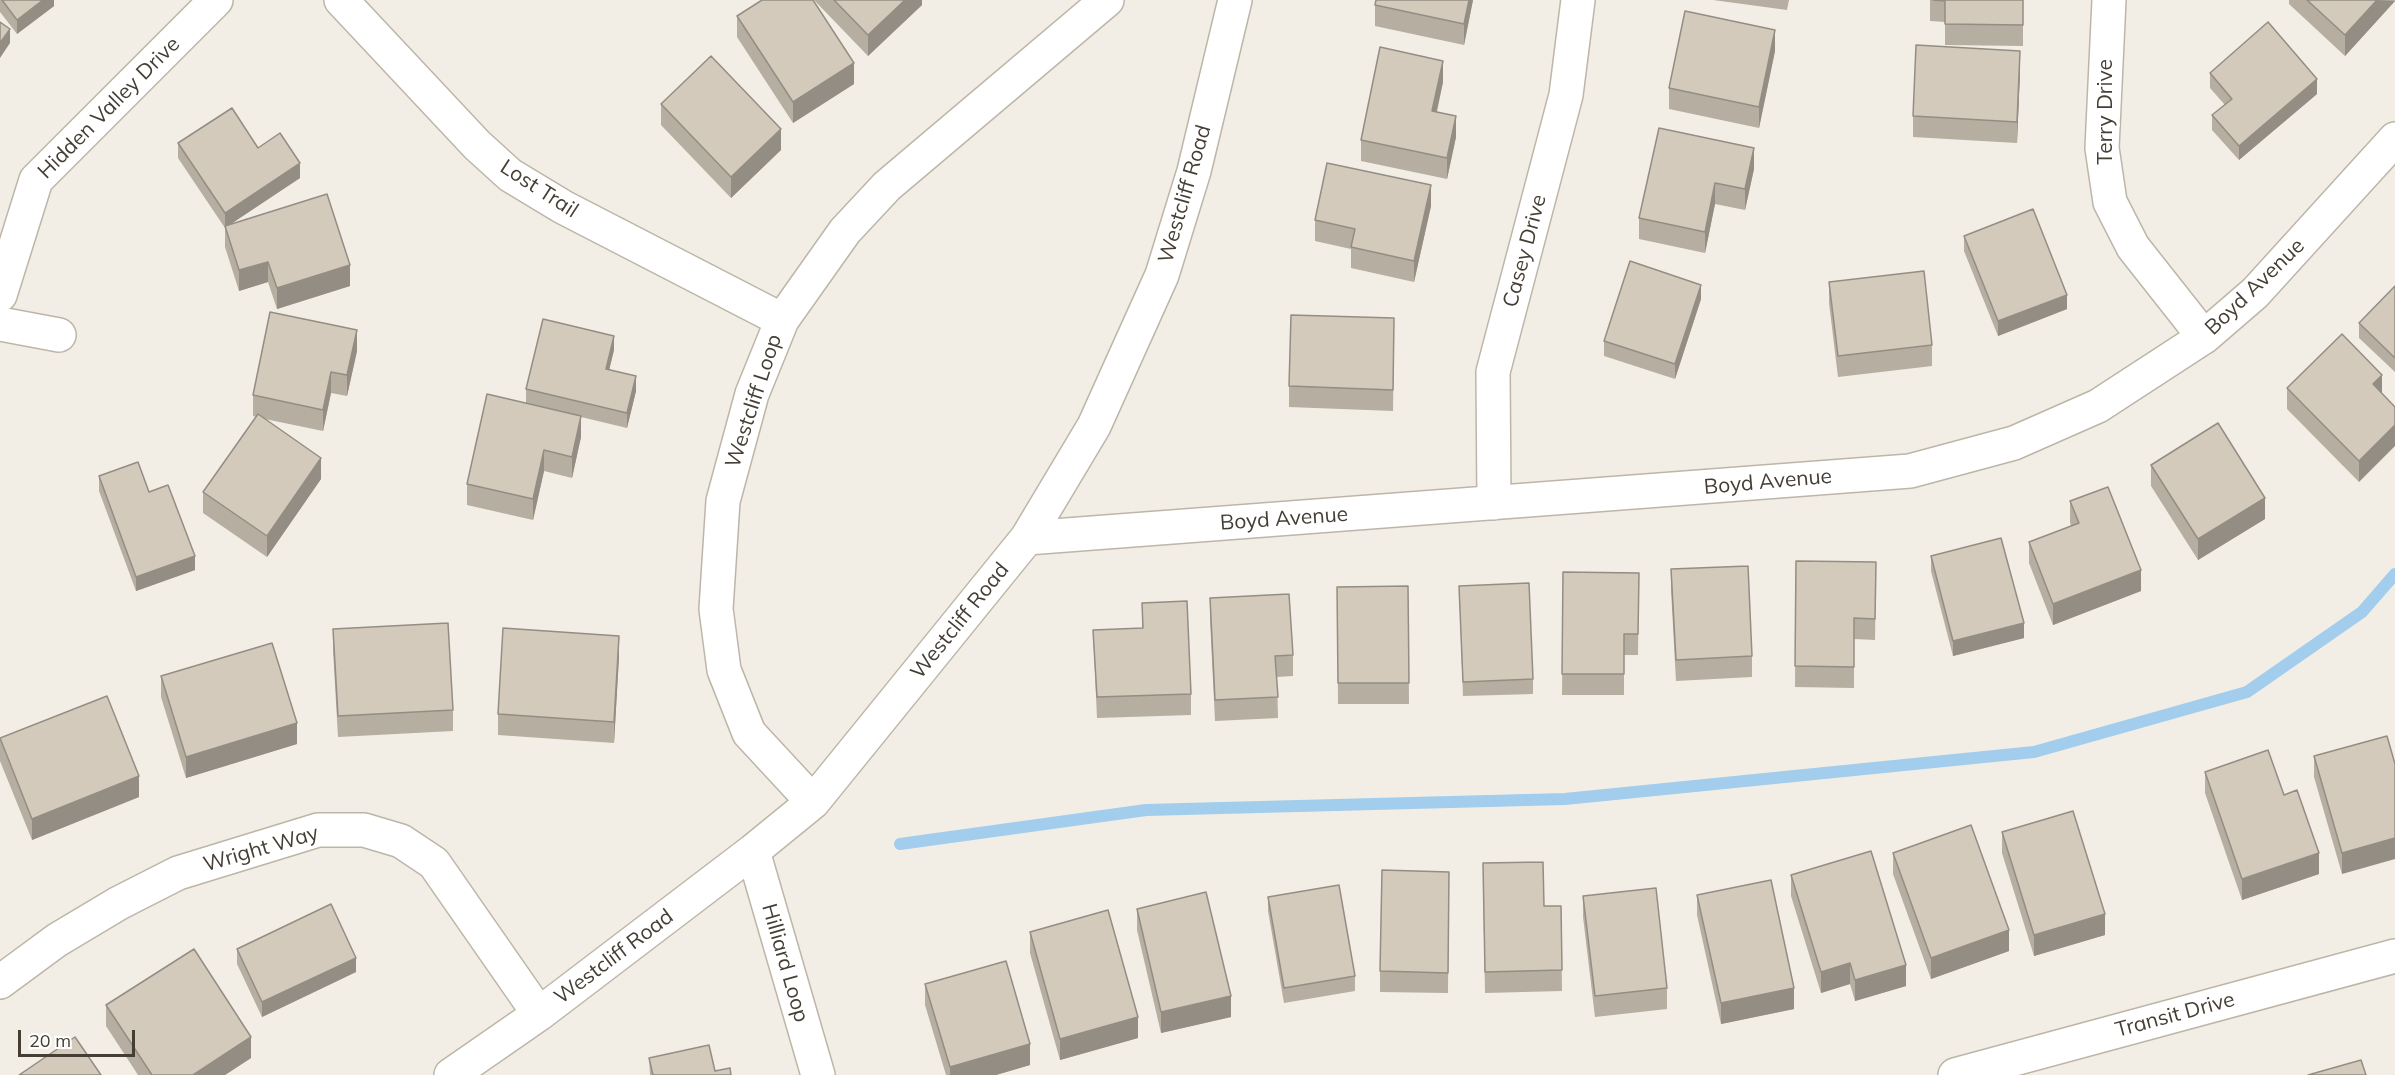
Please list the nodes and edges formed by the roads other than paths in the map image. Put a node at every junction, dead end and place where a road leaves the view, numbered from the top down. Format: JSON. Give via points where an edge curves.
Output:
{"nodes":[{"id":1,"x":216,"y":0,"type":"edge"},
{"id":2,"x":341,"y":0,"type":"edge"},
{"id":3,"x":1107,"y":0,"type":"edge"},
{"id":4,"x":1235,"y":0,"type":"edge"},
{"id":5,"x":1578,"y":0,"type":"edge"},
{"id":6,"x":2109,"y":0,"type":"edge"},
{"id":7,"x":2395,"y":139,"type":"edge"},
{"id":8,"x":0,"y":295,"type":"edge"},
{"id":9,"x":782,"y":320,"type":"junction"},
{"id":10,"x":0,"y":324,"type":"edge"},
{"id":11,"x":58,"y":335,"type":"dead end"},
{"id":12,"x":2204,"y":338,"type":"junction"},
{"id":13,"x":1494,"y":504,"type":"junction"},
{"id":14,"x":1027,"y":538,"type":"junction"},
{"id":15,"x":813,"y":802,"type":"junction"},
{"id":16,"x":753,"y":851,"type":"junction"},
{"id":17,"x":2395,"y":956,"type":"edge"},
{"id":18,"x":0,"y":982,"type":"edge"},
{"id":19,"x":539,"y":1014,"type":"junction"},
{"id":20,"x":452,"y":1075,"type":"edge"},
{"id":21,"x":818,"y":1075,"type":"edge"},
{"id":22,"x":1955,"y":1075,"type":"edge"}],
"edges":[{"from":1,"to":8,"type":"street","name":"Hidden Valley Drive","via":[[36,180]]},
{"from":2,"to":9,"type":"street","name":"Lost Trail","via":[[510,175],[563,207]]},
{"from":3,"to":9,"type":"street","name":"Westcliff Loop","via":[[887,186],[845,231]]},
{"from":4,"to":14,"type":"street","name":"Westcliff Road","via":[[1194,171],[1162,275],[1094,426]]},
{"from":5,"to":13,"type":"street","name":"Casey Drive","via":[[1566,95],[1493,372]]},
{"from":6,"to":12,"type":"street","name":"Terry Drive","via":[[2102,148],[2110,202],[2133,247]]},
{"from":7,"to":12,"type":"street","name":"Boyd Avenue","via":[[2255,293]]},
{"from":9,"to":15,"type":"street","name":"Westcliff Loop","via":[[752,394],[723,501],[716,609],[724,670],[749,733]]},
{"from":10,"to":11,"type":"street"},
{"from":12,"to":13,"type":"street","name":"Boyd Avenue","via":[[2098,406],[2014,442],[1910,471]]},
{"from":13,"to":14,"type":"street","name":"Boyd Avenue"},
{"from":14,"to":15,"type":"street","name":"Westcliff Road"},
{"from":15,"to":16,"type":"street","name":"Westcliff Road"},
{"from":16,"to":19,"type":"street","name":"Westcliff Road"},
{"from":16,"to":21,"type":"street","name":"Hilliard Loop"},
{"from":17,"to":22,"type":"street","name":"Transit Drive"},
{"from":18,"to":19,"type":"street","name":"Wright Way","via":[[57,940],[178,873],[318,830],[364,830],[401,841],[434,863]]},
{"from":19,"to":20,"type":"street","name":"Westcliff Road"}]}
